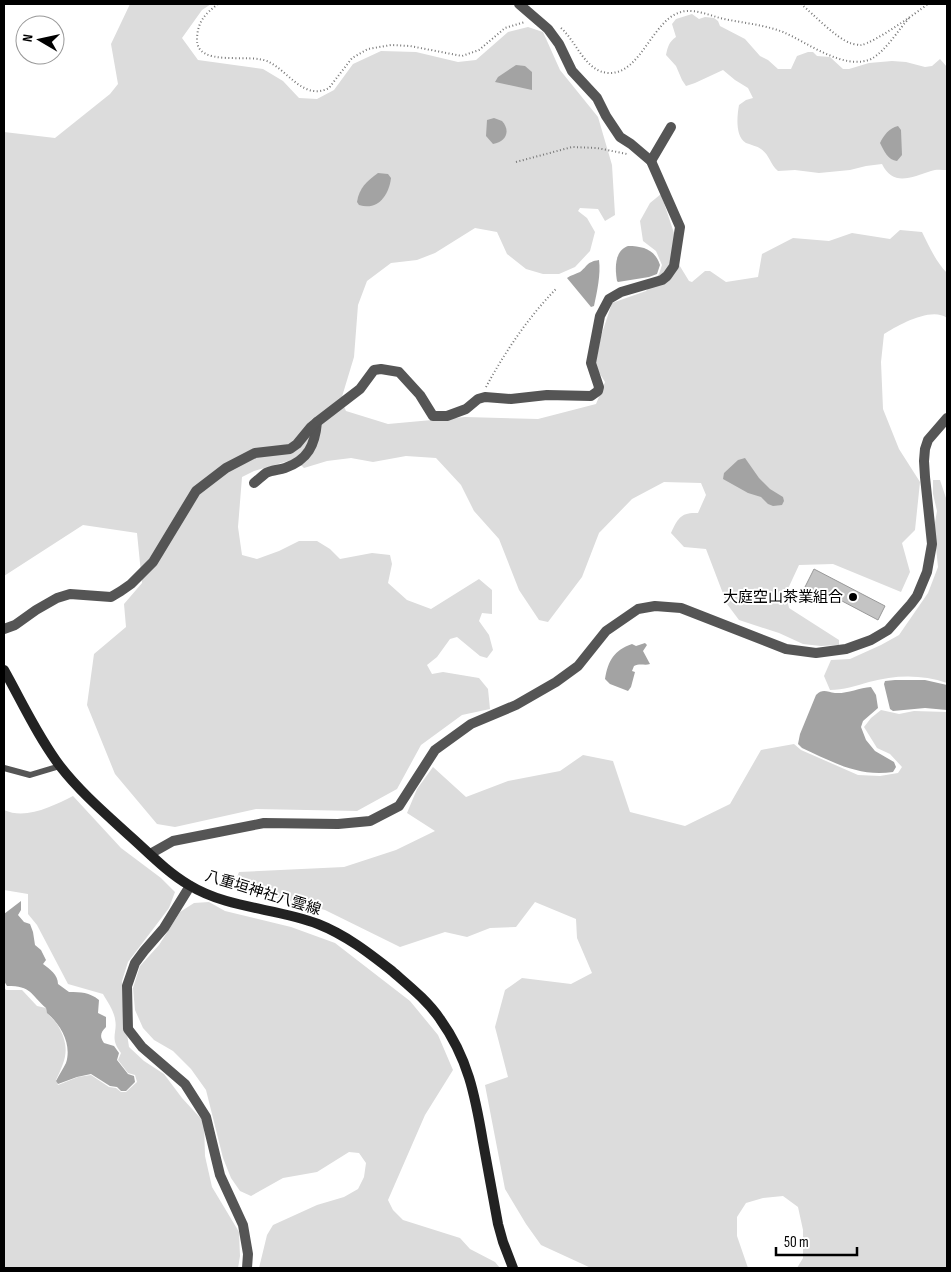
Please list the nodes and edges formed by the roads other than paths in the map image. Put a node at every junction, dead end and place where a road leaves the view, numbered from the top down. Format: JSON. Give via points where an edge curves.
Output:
{"nodes":[{"id":1,"x":519,"y":4,"type":"edge"},
{"id":2,"x":671,"y":127,"type":"dead end"},
{"id":3,"x":651,"y":161,"type":"junction"},
{"id":4,"x":947,"y":418,"type":"edge"},
{"id":5,"x":317,"y":422,"type":"junction"},
{"id":6,"x":254,"y":484,"type":"dead end"},
{"id":7,"x":4,"y":629,"type":"edge"},
{"id":8,"x":4,"y":670,"type":"edge"},
{"id":9,"x":60,"y":766,"type":"junction"},
{"id":10,"x":4,"y":768,"type":"edge"},
{"id":11,"x":150,"y":854,"type":"junction"},
{"id":12,"x":190,"y":886,"type":"junction"},
{"id":13,"x":247,"y":1268,"type":"edge"},
{"id":14,"x":513,"y":1268,"type":"edge"}],
"edges":[{"from":1,"to":3,"type":"street","via":[[548,28],[572,71],[597,98],[620,137]]},
{"from":2,"to":3,"type":"street"},
{"from":3,"to":5,"type":"street","via":[[680,227],[678,252],[674,266],[662,280],[620,292],[609,299],[600,316],[591,364],[598,391],[591,396],[485,397],[447,416],[433,416],[420,395],[399,372],[381,369],[374,370],[360,389]]},
{"from":4,"to":11,"type":"street","via":[[928,440],[925,455],[932,544],[927,572],[911,604],[888,630],[871,640],[846,649],[816,653],[786,649],[681,608],[655,606],[638,610],[606,631],[578,666],[556,682],[516,705],[471,724],[435,750],[399,806],[370,821],[264,823],[172,841]]},
{"from":5,"to":6,"type":"street","via":[[310,449],[303,459],[267,473]]},
{"from":5,"to":7,"type":"street","via":[[290,449],[255,454],[226,468],[196,491],[153,562],[121,591],[111,597],[70,594],[57,598]]},
{"from":8,"to":9,"type":"main road","name":"八重垣神社八雲線"},
{"from":9,"to":10,"type":"lane","via":[[30,776]]},
{"from":9,"to":11,"type":"main road","name":"八重垣神社八雲線","via":[[86,795]]},
{"from":11,"to":12,"type":"main road","name":"八重垣神社八雲線"},
{"from":12,"to":13,"type":"street","via":[[164,928],[135,963],[127,986],[128,1029],[142,1047],[185,1084],[206,1117],[220,1175],[243,1225]]},
{"from":12,"to":14,"type":"main road","name":"八重垣神社八雲線","via":[[207,894],[297,917],[337,933],[378,960],[430,1007],[450,1034],[469,1075],[498,1224]]}]}
